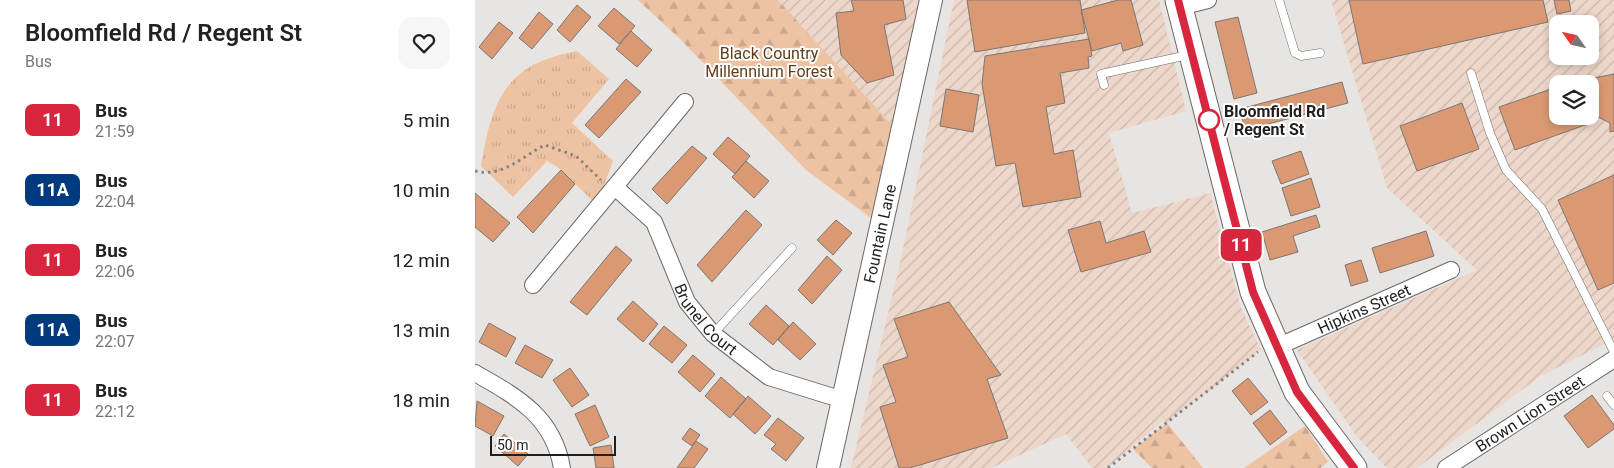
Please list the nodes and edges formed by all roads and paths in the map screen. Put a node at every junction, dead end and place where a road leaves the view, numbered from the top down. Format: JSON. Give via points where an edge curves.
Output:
{"nodes":[{"id":1,"x":931,"y":0,"type":"edge"},
{"id":2,"x":1208,"y":0,"type":"edge"},
{"id":3,"x":1279,"y":0,"type":"edge"},
{"id":4,"x":1179,"y":4,"type":"edge"},
{"id":5,"x":1320,"y":53,"type":"dead end"},
{"id":6,"x":1192,"y":54,"type":"junction"},
{"id":7,"x":1471,"y":73,"type":"dead end"},
{"id":8,"x":1104,"y":85,"type":"dead end"},
{"id":9,"x":685,"y":102,"type":"dead end"},
{"id":10,"x":475,"y":171,"type":"edge"},
{"id":11,"x":614,"y":189,"type":"junction"},
{"id":12,"x":792,"y":248,"type":"dead end"},
{"id":13,"x":1451,"y":270,"type":"dead end"},
{"id":14,"x":533,"y":285,"type":"dead end"},
{"id":15,"x":713,"y":334,"type":"junction"},
{"id":16,"x":1275,"y":343,"type":"junction"},
{"id":17,"x":1614,"y":352,"type":"edge"},
{"id":18,"x":1614,"y":359,"type":"edge"},
{"id":19,"x":475,"y":373,"type":"edge"},
{"id":20,"x":1607,"y":396,"type":"dead end"},
{"id":21,"x":843,"y":400,"type":"junction"},
{"id":22,"x":1614,"y":405,"type":"edge"},
{"id":23,"x":561,"y":468,"type":"edge"},
{"id":24,"x":828,"y":468,"type":"edge"},
{"id":25,"x":1108,"y":468,"type":"edge"},
{"id":26,"x":1354,"y":468,"type":"edge"},
{"id":27,"x":1446,"y":468,"type":"edge"}],
"edges":[{"from":1,"to":21,"type":"street","name":"Fountain Lane"},
{"from":2,"to":4,"type":"street"},
{"from":3,"to":5,"type":"lane","via":[[1295,54]]},
{"from":4,"to":6,"type":"main road"},
{"from":6,"to":8,"type":"lane","via":[[1101,74]]},
{"from":6,"to":16,"type":"main road","via":[[1253,292]]},
{"from":7,"to":17,"type":"lane","via":[[1506,170],[1542,209]]},
{"from":9,"to":11,"type":"street"},
{"from":10,"to":11,"type":"path","via":[[485,173],[505,169],[545,145],[576,156]]},
{"from":11,"to":14,"type":"street"},
{"from":11,"to":15,"type":"street","name":"Brunel Court","via":[[654,222],[687,302]]},
{"from":12,"to":15,"type":"lane"},
{"from":13,"to":16,"type":"street","name":"Hipkins Street"},
{"from":15,"to":21,"type":"street","name":"Brunel Court","via":[[769,377]]},
{"from":16,"to":25,"type":"path"},
{"from":16,"to":26,"type":"main road","via":[[1297,392]]},
{"from":18,"to":27,"type":"street","name":"Brown Lion Street"},
{"from":19,"to":23,"type":"street","via":[[521,400],[533,412],[555,444]]},
{"from":20,"to":22,"type":"lane"},
{"from":21,"to":24,"type":"street","name":"Fountain Lane"}]}
